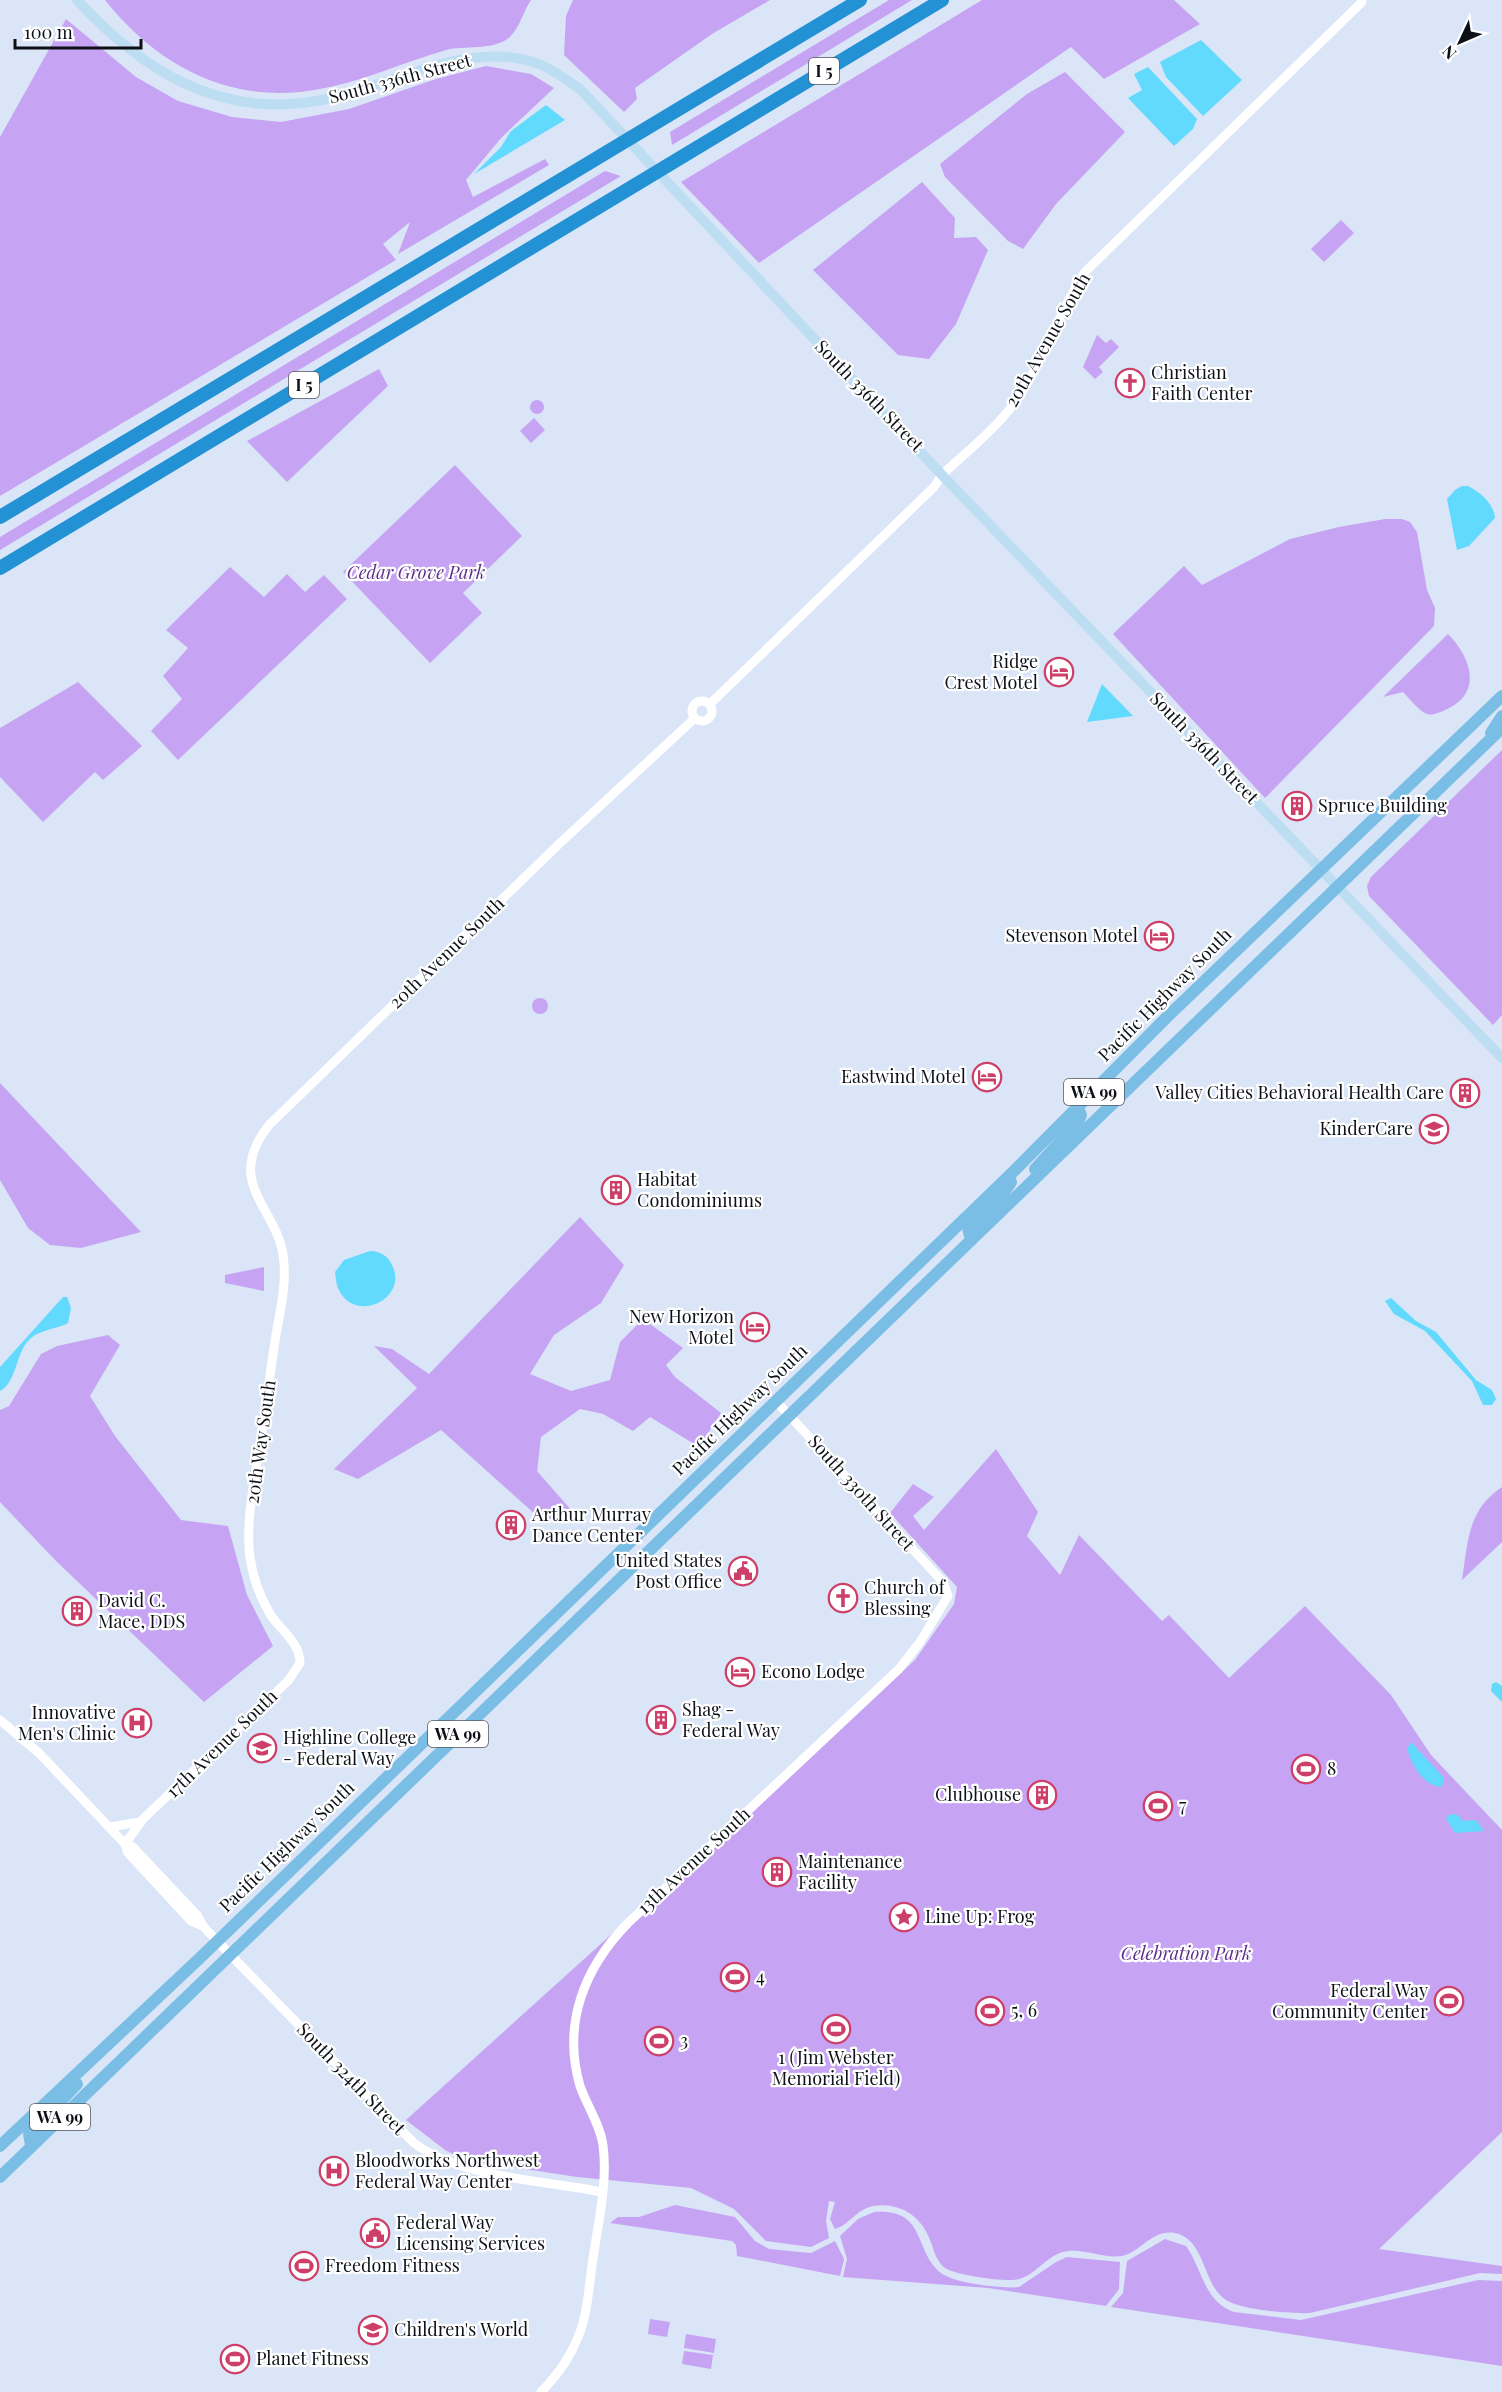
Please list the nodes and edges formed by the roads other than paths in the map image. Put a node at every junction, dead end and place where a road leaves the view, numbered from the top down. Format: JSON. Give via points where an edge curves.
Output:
{"nodes":[{"id":1,"x":77,"y":0,"type":"edge"},
{"id":2,"x":85,"y":0,"type":"edge"},
{"id":3,"x":860,"y":0,"type":"edge"},
{"id":4,"x":942,"y":0,"type":"edge"},
{"id":5,"x":1362,"y":2,"type":"dead end"},
{"id":6,"x":117,"y":39,"type":"junction"},
{"id":7,"x":942,"y":475,"type":"junction"},
{"id":8,"x":0,"y":517,"type":"edge"},
{"id":9,"x":0,"y":568,"type":"edge"},
{"id":10,"x":1502,"y":696,"type":"edge"},
{"id":11,"x":710,"y":704,"type":"junction"},
{"id":12,"x":1502,"y":717,"type":"edge"},
{"id":13,"x":695,"y":718,"type":"junction"},
{"id":14,"x":1502,"y":728,"type":"edge"},
{"id":15,"x":1480,"y":749,"type":"junction"},
{"id":16,"x":1320,"y":870,"type":"junction"},
{"id":17,"x":1336,"y":886,"type":"junction"},
{"id":18,"x":1502,"y":1058,"type":"edge"},
{"id":19,"x":1078,"y":1108,"type":"junction"},
{"id":20,"x":1024,"y":1161,"type":"junction"},
{"id":21,"x":1016,"y":1197,"type":"junction"},
{"id":22,"x":264,"y":1212,"type":"joint"},
{"id":23,"x":971,"y":1240,"type":"junction"},
{"id":24,"x":775,"y":1400,"type":"junction"},
{"id":25,"x":789,"y":1415,"type":"junction"},
{"id":26,"x":946,"y":1586,"type":"joint"},
{"id":27,"x":300,"y":1663,"type":"joint"},
{"id":28,"x":0,"y":1720,"type":"edge"},
{"id":29,"x":140,"y":1822,"type":"junction"},
{"id":30,"x":110,"y":1827,"type":"junction"},
{"id":31,"x":125,"y":1844,"type":"junction"},
{"id":32,"x":216,"y":1940,"type":"junction"},
{"id":33,"x":230,"y":1954,"type":"junction"},
{"id":34,"x":105,"y":2048,"type":"junction"},
{"id":35,"x":31,"y":2145,"type":"junction"},
{"id":36,"x":0,"y":2146,"type":"edge"},
{"id":37,"x":0,"y":2176,"type":"edge"},
{"id":38,"x":601,"y":2192,"type":"junction"},
{"id":39,"x":541,"y":2392,"type":"edge"}],
"edges":[{"from":1,"to":6,"type":"main road","name":"South 336th Street"},
{"from":2,"to":6,"type":"main road","name":"South 336th Street"},
{"from":3,"to":8,"type":"highway","number":"I 5"},
{"from":4,"to":9,"type":"highway","number":"I 5"},
{"from":5,"to":7,"type":"street","name":"20th Avenue South","via":[[1085,272],[1068,296],[1036,368],[1013,404]]},
{"from":6,"to":7,"type":"main road","name":"South 336th Street","via":[[178,82],[222,98],[261,104],[318,101],[477,57],[524,60],[554,71],[596,105]]},
{"from":7,"to":11,"type":"street","name":"20th Avenue South"},
{"from":7,"to":16,"type":"main road","name":"South 336th Street"},
{"from":10,"to":16,"type":"main road","name":"Pacific Highway South","number":"WA 99"},
{"from":11,"to":13,"type":"street","name":"20th Avenue South","via":[[712,714],[708,720]]},
{"from":11,"to":13,"type":"street","name":"20th Avenue South","via":[[704,701],[694,705]]},
{"from":12,"to":15,"type":"main road"},
{"from":13,"to":22,"type":"street","name":"20th Avenue South","via":[[269,1125],[256,1145],[251,1170],[254,1191]]},
{"from":14,"to":15,"type":"main road","name":"Pacific Highway South","number":"WA 99"},
{"from":15,"to":17,"type":"main road","name":"Pacific Highway South","number":"WA 99"},
{"from":16,"to":17,"type":"main road","name":"South 336th Street"},
{"from":16,"to":19,"type":"main road","name":"Pacific Highway South","number":"WA 99"},
{"from":17,"to":18,"type":"main road","name":"South 336th Street"},
{"from":17,"to":21,"type":"main road","name":"Pacific Highway South","number":"WA 99"},
{"from":19,"to":20,"type":"main road","name":"Pacific Highway South","number":"WA 99"},
{"from":19,"to":21,"type":"main road","via":[[1078,1122],[1048,1153]]},
{"from":20,"to":23,"type":"main road","via":[[1002,1195],[968,1228]]},
{"from":20,"to":24,"type":"main road","name":"Pacific Highway South","number":"WA 99"},
{"from":21,"to":23,"type":"main road","name":"Pacific Highway South","number":"WA 99"},
{"from":22,"to":27,"type":"street","name":"20th Way South","via":[[282,1247],[284,1284],[252,1494],[249,1547],[262,1598],[274,1621],[297,1648]]},
{"from":23,"to":25,"type":"main road","name":"Pacific Highway South","number":"WA 99"},
{"from":24,"to":25,"type":"street","name":"South 330th Street"},
{"from":24,"to":32,"type":"main road","name":"Pacific Highway South","number":"WA 99"},
{"from":25,"to":26,"type":"street","name":"South 330th Street"},
{"from":25,"to":33,"type":"main road","name":"Pacific Highway South","number":"WA 99"},
{"from":26,"to":38,"type":"street","name":"13th Avenue South","via":[[947,1602],[898,1669],[628,1923],[591,1969],[577,2009],[574,2050],[581,2087],[603,2143]]},
{"from":27,"to":29,"type":"street","name":"17th Avenue South","via":[[288,1681]]},
{"from":28,"to":30,"type":"street","name":"South 324th Street","via":[[40,1754]]},
{"from":29,"to":30,"type":"street"},
{"from":29,"to":31,"type":"street","name":"17th Avenue South"},
{"from":30,"to":31,"type":"street","name":"South 324th Street"},
{"from":31,"to":32,"type":"street","name":"South 324th Street","via":[[128,1853],[191,1921],[203,1926]]},
{"from":32,"to":33,"type":"street","name":"South 324th Street"},
{"from":32,"to":34,"type":"main road","name":"Pacific Highway South","number":"WA 99"},
{"from":33,"to":35,"type":"main road","name":"Pacific Highway South","number":"WA 99"},
{"from":33,"to":38,"type":"street","name":"South 324th Street","via":[[385,2116],[423,2150],[456,2166]]},
{"from":34,"to":35,"type":"main road","via":[[95,2066],[29,2134]]},
{"from":34,"to":36,"type":"main road","name":"Pacific Highway South","number":"WA 99"},
{"from":35,"to":37,"type":"main road","name":"Pacific Highway South","number":"WA 99"},
{"from":38,"to":39,"type":"street","name":"13th Avenue South","via":[[581,2328],[569,2358]]}]}
